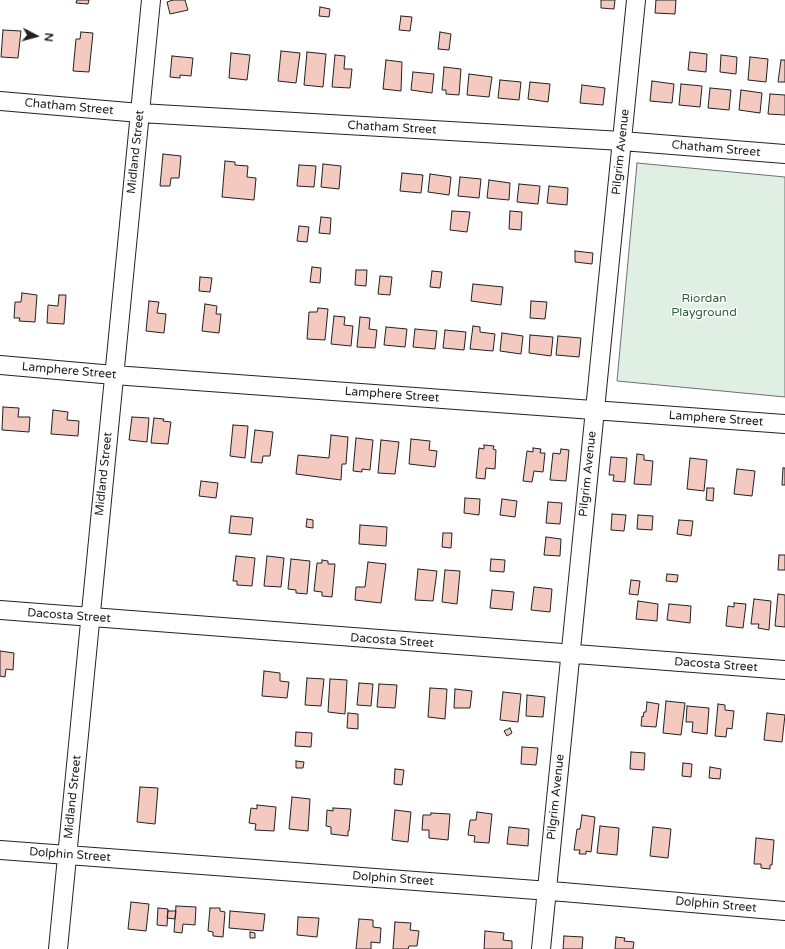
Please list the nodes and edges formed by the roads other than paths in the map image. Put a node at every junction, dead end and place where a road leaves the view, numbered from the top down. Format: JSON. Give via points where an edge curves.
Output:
{"nodes":[{"id":1,"x":151,"y":0,"type":"edge"},
{"id":2,"x":636,"y":0,"type":"edge"},
{"id":3,"x":0,"y":101,"type":"edge"},
{"id":4,"x":140,"y":113,"type":"junction"},
{"id":5,"x":622,"y":141,"type":"junction"},
{"id":6,"x":785,"y":154,"type":"edge"},
{"id":7,"x":0,"y":365,"type":"edge"},
{"id":8,"x":114,"y":375,"type":"junction"},
{"id":9,"x":594,"y":410,"type":"junction"},
{"id":10,"x":785,"y":424,"type":"edge"},
{"id":11,"x":0,"y":610,"type":"edge"},
{"id":12,"x":90,"y":617,"type":"junction"},
{"id":13,"x":570,"y":655,"type":"junction"},
{"id":14,"x":785,"y":670,"type":"edge"},
{"id":15,"x":0,"y":850,"type":"edge"},
{"id":16,"x":67,"y":855,"type":"junction"},
{"id":17,"x":547,"y":891,"type":"junction"},
{"id":18,"x":785,"y":911,"type":"edge"},
{"id":19,"x":58,"y":949,"type":"edge"},
{"id":20,"x":542,"y":949,"type":"edge"}],
"edges":[{"from":1,"to":4,"type":"street","name":"Midland Street"},
{"from":2,"to":5,"type":"street","name":"Pilgrim Avenue"},
{"from":3,"to":4,"type":"street","name":"Chatham Street"},
{"from":4,"to":5,"type":"street","name":"Chatham Street"},
{"from":4,"to":8,"type":"street","name":"Midland Street"},
{"from":5,"to":6,"type":"street","name":"Chatham Street"},
{"from":5,"to":9,"type":"street","name":"Pilgrim Avenue"},
{"from":7,"to":8,"type":"street","name":"Lamphere Street"},
{"from":8,"to":9,"type":"street","name":"Lamphere Street"},
{"from":8,"to":12,"type":"street","name":"Midland Street"},
{"from":9,"to":10,"type":"street","name":"Lamphere Street"},
{"from":9,"to":13,"type":"street","name":"Pilgrim Avenue"},
{"from":11,"to":12,"type":"street","name":"Dacosta Street"},
{"from":12,"to":13,"type":"street","name":"Dacosta Street"},
{"from":12,"to":16,"type":"street","name":"Midland Street"},
{"from":13,"to":14,"type":"street","name":"Dacosta Street"},
{"from":13,"to":17,"type":"street","name":"Pilgrim Avenue"},
{"from":15,"to":16,"type":"street","name":"Dolphin Street"},
{"from":16,"to":17,"type":"street","name":"Dolphin Street"},
{"from":16,"to":19,"type":"street","name":"Midland Street"},
{"from":17,"to":18,"type":"street","name":"Dolphin Street"},
{"from":17,"to":20,"type":"street","name":"Pilgrim Avenue"}]}
